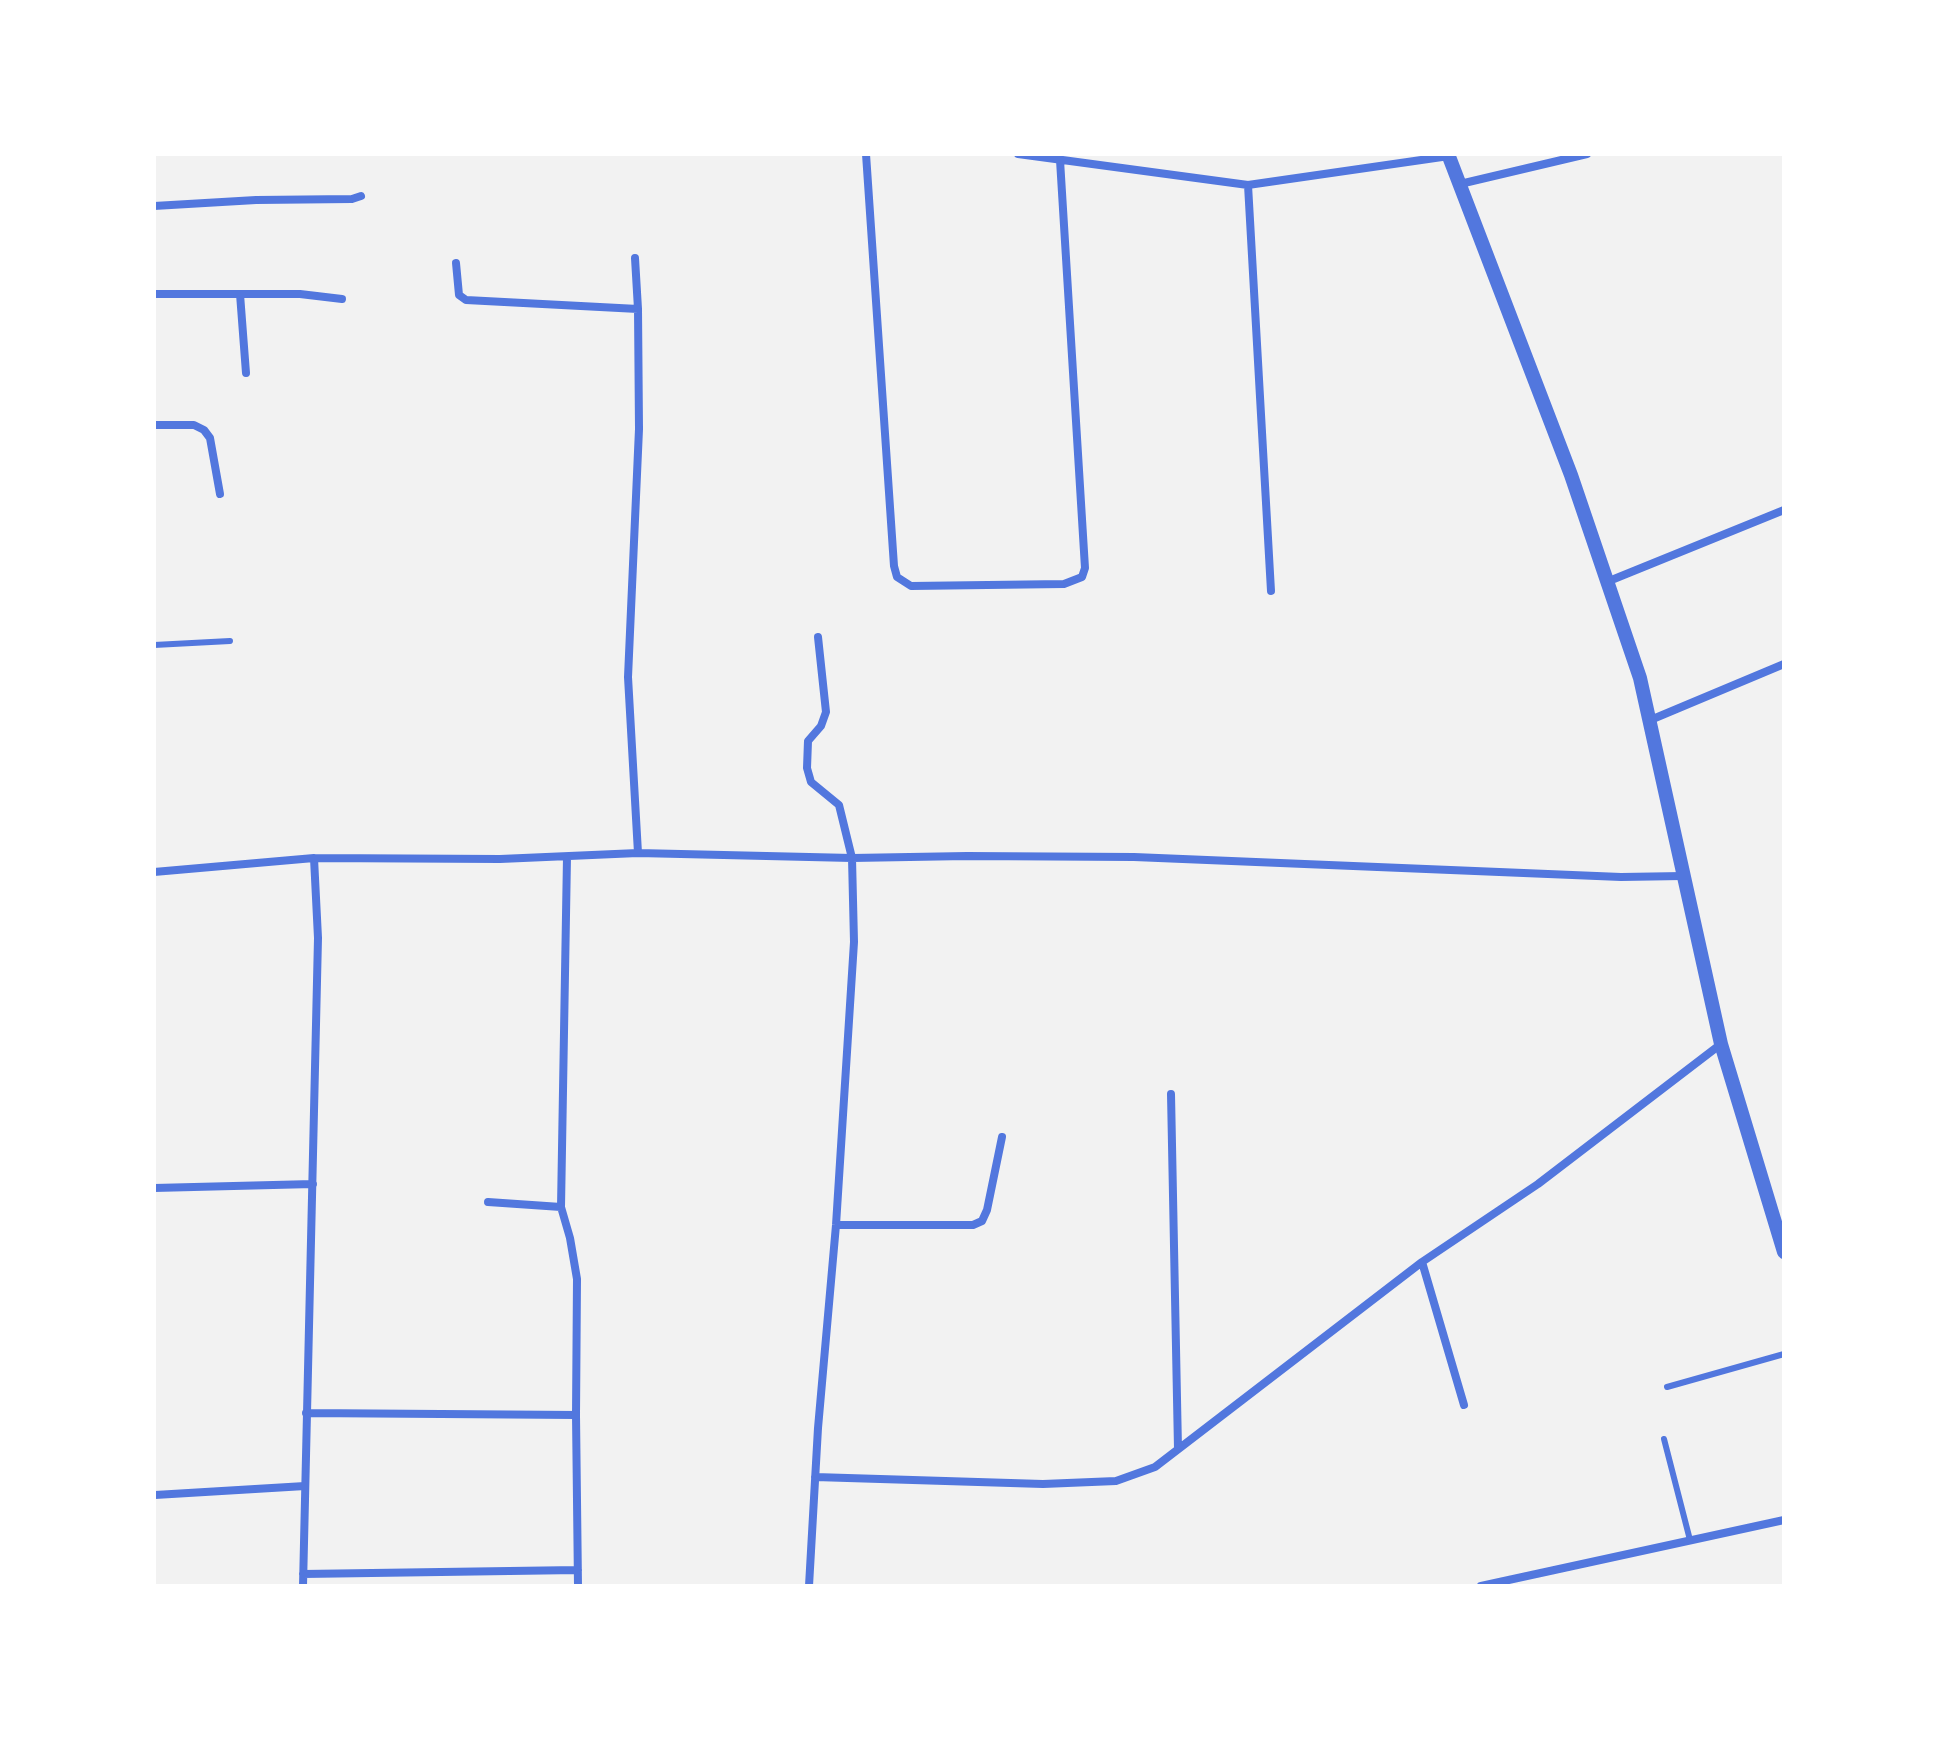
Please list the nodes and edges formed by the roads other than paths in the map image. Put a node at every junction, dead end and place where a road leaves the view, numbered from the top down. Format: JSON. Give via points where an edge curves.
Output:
{"nodes":[{"id":1,"x":866,"y":154,"type":"edge"},
{"id":2,"x":1018,"y":154,"type":"edge"},
{"id":3,"x":1587,"y":154,"type":"edge"},
{"id":4,"x":1449,"y":155,"type":"edge"},
{"id":5,"x":1060,"y":160,"type":"junction"},
{"id":6,"x":1460,"y":184,"type":"junction"},
{"id":7,"x":1248,"y":185,"type":"junction"},
{"id":8,"x":361,"y":196,"type":"dead end"},
{"id":9,"x":154,"y":206,"type":"edge"},
{"id":10,"x":635,"y":258,"type":"dead end"},
{"id":11,"x":456,"y":263,"type":"dead end"},
{"id":12,"x":154,"y":294,"type":"edge"},
{"id":13,"x":240,"y":294,"type":"junction"},
{"id":14,"x":342,"y":299,"type":"dead end"},
{"id":15,"x":638,"y":309,"type":"junction"},
{"id":16,"x":246,"y":373,"type":"dead end"},
{"id":17,"x":154,"y":425,"type":"edge"},
{"id":18,"x":220,"y":494,"type":"dead end"},
{"id":19,"x":1784,"y":510,"type":"edge"},
{"id":20,"x":1609,"y":581,"type":"junction"},
{"id":21,"x":1271,"y":591,"type":"dead end"},
{"id":22,"x":818,"y":637,"type":"dead end"},
{"id":23,"x":230,"y":641,"type":"dead end"},
{"id":24,"x":154,"y":645,"type":"edge"},
{"id":25,"x":1784,"y":664,"type":"edge"},
{"id":26,"x":1648,"y":721,"type":"junction"},
{"id":27,"x":638,"y":853,"type":"junction"},
{"id":28,"x":567,"y":857,"type":"junction"},
{"id":29,"x":314,"y":858,"type":"junction"},
{"id":30,"x":852,"y":858,"type":"junction"},
{"id":31,"x":154,"y":872,"type":"edge"},
{"id":32,"x":1683,"y":876,"type":"junction"},
{"id":33,"x":1721,"y":1044,"type":"junction"},
{"id":34,"x":1171,"y":1094,"type":"dead end"},
{"id":35,"x":1002,"y":1137,"type":"dead end"},
{"id":36,"x":313,"y":1184,"type":"junction"},
{"id":37,"x":154,"y":1188,"type":"edge"},
{"id":38,"x":488,"y":1202,"type":"dead end"},
{"id":39,"x":561,"y":1207,"type":"junction"},
{"id":40,"x":836,"y":1225,"type":"junction"},
{"id":41,"x":1784,"y":1252,"type":"edge"},
{"id":42,"x":1422,"y":1262,"type":"junction"},
{"id":43,"x":1784,"y":1354,"type":"edge"},
{"id":44,"x":1667,"y":1387,"type":"dead end"},
{"id":45,"x":1464,"y":1405,"type":"dead end"},
{"id":46,"x":306,"y":1413,"type":"junction"},
{"id":47,"x":576,"y":1415,"type":"junction"},
{"id":48,"x":1664,"y":1439,"type":"dead end"},
{"id":49,"x":1178,"y":1449,"type":"junction"},
{"id":50,"x":815,"y":1477,"type":"junction"},
{"id":51,"x":305,"y":1486,"type":"junction"},
{"id":52,"x":155,"y":1495,"type":"edge"},
{"id":53,"x":1784,"y":1520,"type":"edge"},
{"id":54,"x":1690,"y":1540,"type":"junction"},
{"id":55,"x":578,"y":1570,"type":"junction"},
{"id":56,"x":303,"y":1574,"type":"junction"},
{"id":57,"x":303,"y":1586,"type":"edge"},
{"id":58,"x":578,"y":1586,"type":"edge"},
{"id":59,"x":809,"y":1586,"type":"edge"},
{"id":60,"x":1481,"y":1586,"type":"edge"}],
"edges":[{"from":1,"to":5,"type":"street","via":[[894,566],[897,577],[911,586],[1064,584],[1082,577]]},
{"from":2,"to":5,"type":"street"},
{"from":3,"to":6,"type":"street"},
{"from":4,"to":6,"type":"street"},
{"from":4,"to":7,"type":"street"},
{"from":5,"to":7,"type":"street"},
{"from":6,"to":20,"type":"street"},
{"from":7,"to":21,"type":"street"},
{"from":8,"to":9,"type":"street"},
{"from":10,"to":15,"type":"street"},
{"from":11,"to":15,"type":"street","via":[[459,295],[466,300]]},
{"from":12,"to":13,"type":"street"},
{"from":13,"to":14,"type":"street"},
{"from":13,"to":16,"type":"street"},
{"from":15,"to":27,"type":"street","via":[[639,429],[628,677]]},
{"from":17,"to":18,"type":"street","via":[[204,430]]},
{"from":19,"to":20,"type":"street"},
{"from":20,"to":26,"type":"street"},
{"from":22,"to":30,"type":"street","via":[[826,712],[808,741],[807,768],[811,782],[839,805]]},
{"from":23,"to":24,"type":"lane"},
{"from":25,"to":26,"type":"street"},
{"from":26,"to":32,"type":"street"},
{"from":27,"to":28,"type":"street"},
{"from":27,"to":30,"type":"street"},
{"from":28,"to":29,"type":"street"},
{"from":28,"to":39,"type":"street"},
{"from":29,"to":31,"type":"street"},
{"from":29,"to":36,"type":"street","via":[[318,938]]},
{"from":30,"to":32,"type":"street","via":[[1134,857]]},
{"from":30,"to":40,"type":"street","via":[[854,942]]},
{"from":32,"to":33,"type":"street"},
{"from":33,"to":41,"type":"street"},
{"from":33,"to":42,"type":"street","via":[[1538,1184]]},
{"from":34,"to":49,"type":"street"},
{"from":35,"to":40,"type":"street","via":[[982,1221]]},
{"from":36,"to":37,"type":"street"},
{"from":36,"to":46,"type":"street"},
{"from":38,"to":39,"type":"street"},
{"from":39,"to":47,"type":"street","via":[[577,1279]]},
{"from":40,"to":50,"type":"street"},
{"from":42,"to":45,"type":"street"},
{"from":42,"to":49,"type":"street"},
{"from":43,"to":44,"type":"lane"},
{"from":46,"to":47,"type":"street"},
{"from":46,"to":51,"type":"street"},
{"from":47,"to":55,"type":"street"},
{"from":48,"to":54,"type":"lane"},
{"from":49,"to":50,"type":"street","via":[[1155,1467],[1116,1481]]},
{"from":50,"to":59,"type":"street"},
{"from":51,"to":52,"type":"street"},
{"from":51,"to":56,"type":"street"},
{"from":53,"to":54,"type":"street"},
{"from":54,"to":60,"type":"street"},
{"from":55,"to":56,"type":"street"},
{"from":55,"to":58,"type":"street"},
{"from":56,"to":57,"type":"street"}]}
